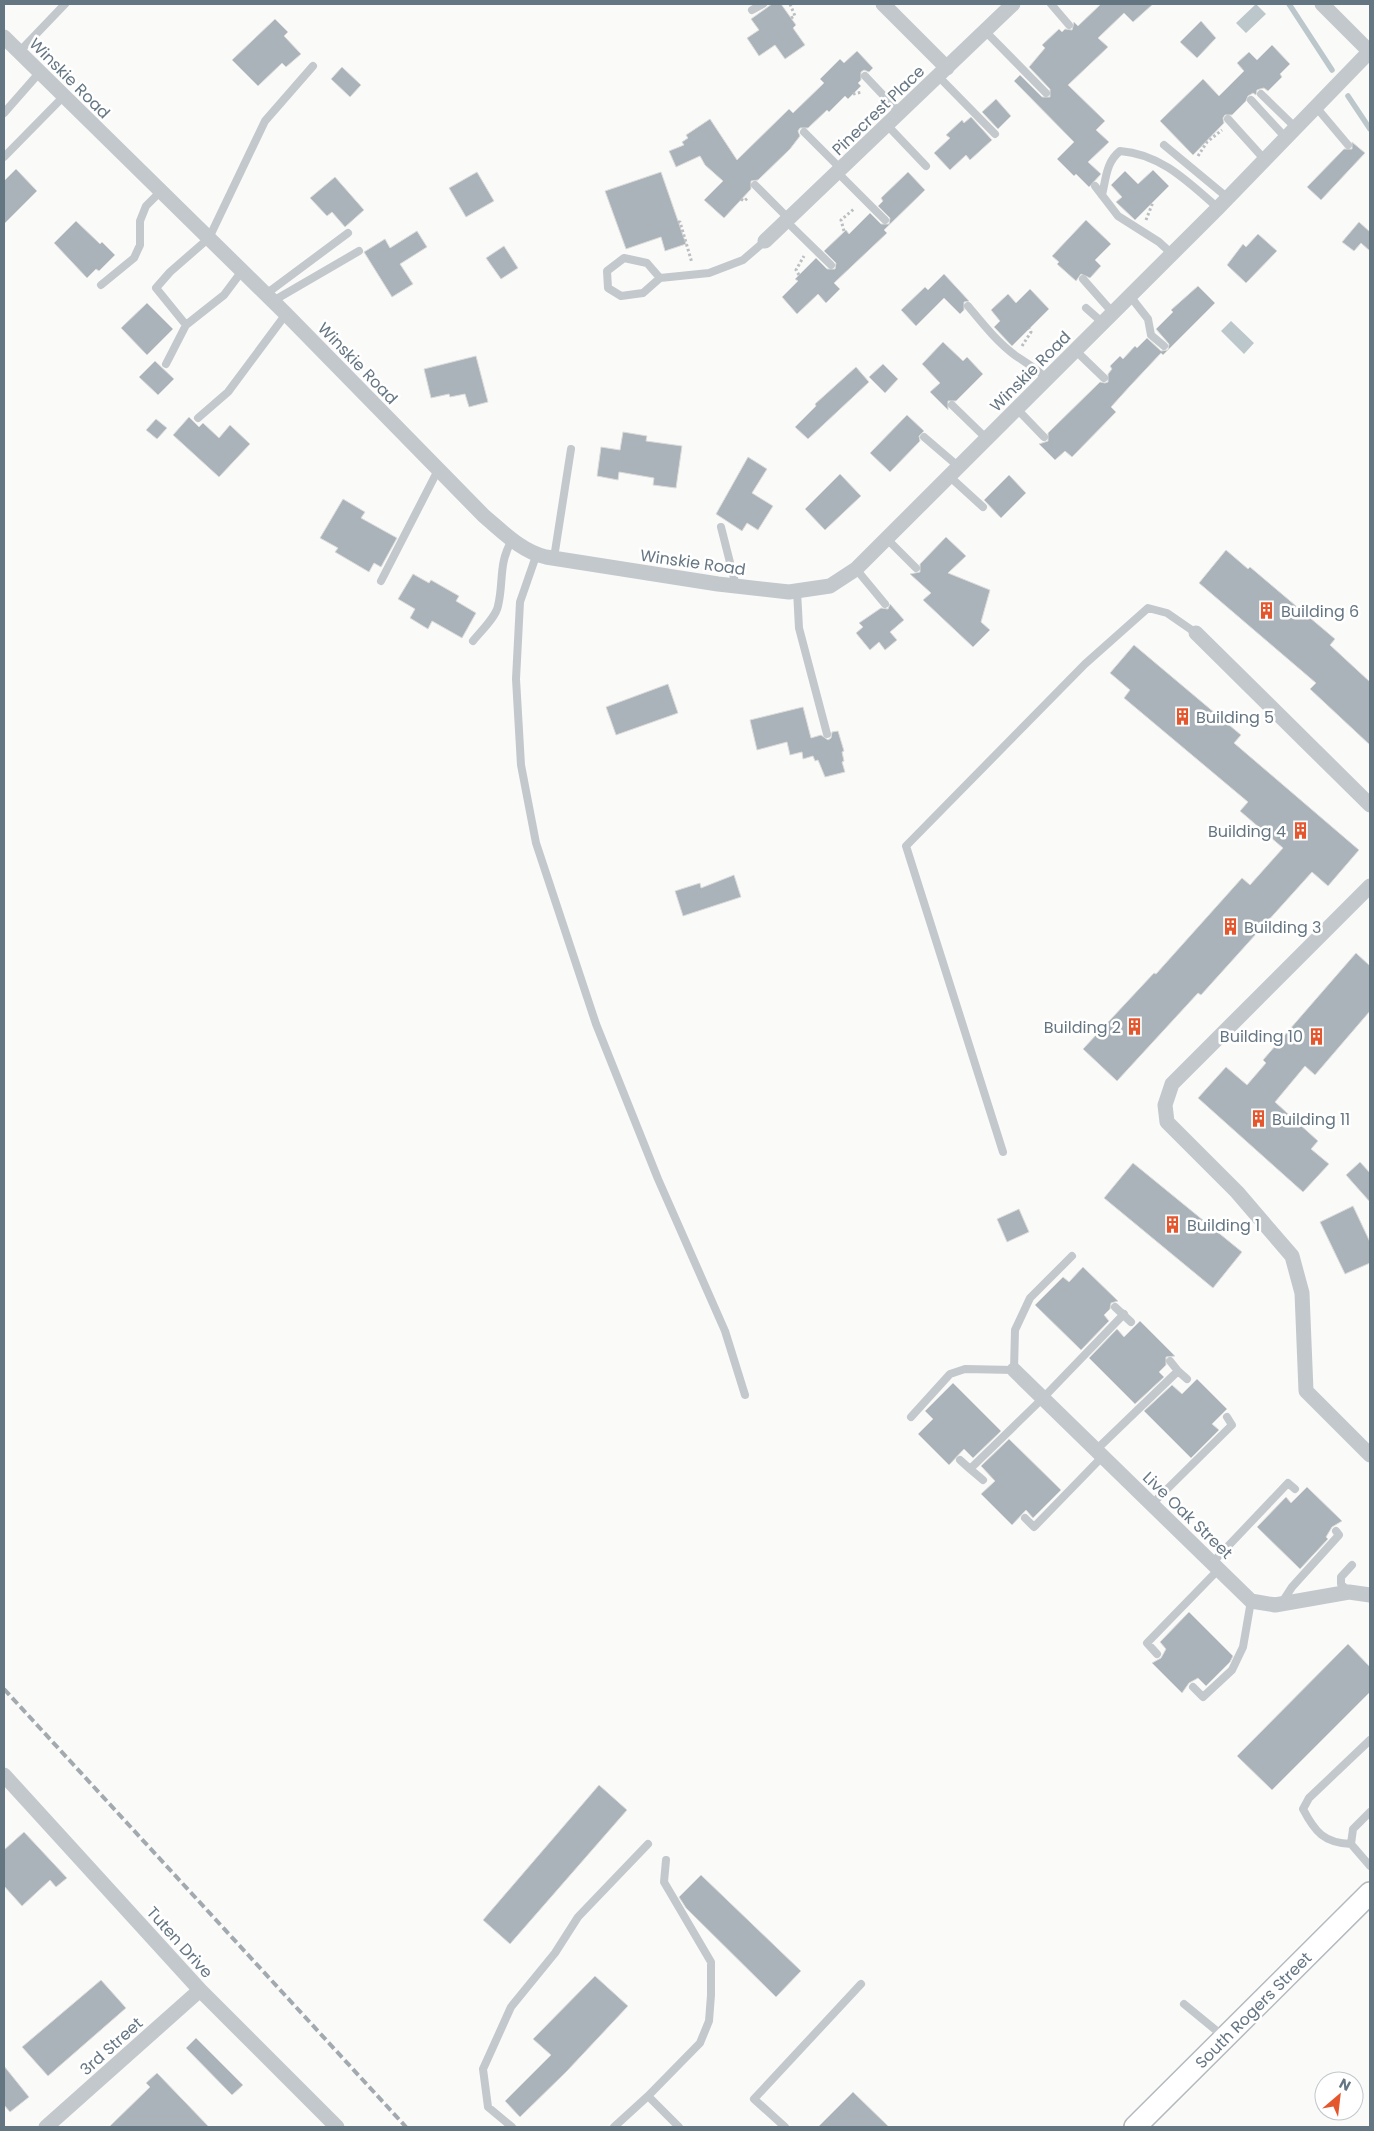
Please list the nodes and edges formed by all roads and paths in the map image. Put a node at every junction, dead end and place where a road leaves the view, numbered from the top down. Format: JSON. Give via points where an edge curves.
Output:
{"nodes":[{"id":1,"x":65,"y":4,"type":"edge"},
{"id":2,"x":762,"y":4,"type":"edge"},
{"id":3,"x":790,"y":4,"type":"edge"},
{"id":4,"x":883,"y":4,"type":"edge"},
{"id":5,"x":1013,"y":4,"type":"edge"},
{"id":6,"x":1051,"y":4,"type":"edge"},
{"id":7,"x":1322,"y":4,"type":"edge"},
{"id":8,"x":752,"y":10,"type":"dead end"},
{"id":9,"x":791,"y":18,"type":"dead end"},
{"id":10,"x":1069,"y":25,"type":"dead end"},
{"id":11,"x":985,"y":31,"type":"junction"},
{"id":12,"x":4,"y":37,"type":"edge"},
{"id":13,"x":1370,"y":51,"type":"edge"},
{"id":14,"x":19,"y":52,"type":"junction"},
{"id":15,"x":313,"y":66,"type":"dead end"},
{"id":16,"x":40,"y":72,"type":"junction"},
{"id":17,"x":942,"y":72,"type":"junction"},
{"id":18,"x":865,"y":76,"type":"dead end"},
{"id":19,"x":1046,"y":93,"type":"dead end"},
{"id":20,"x":1261,"y":94,"type":"dead end"},
{"id":21,"x":64,"y":96,"type":"junction"},
{"id":22,"x":1251,"y":100,"type":"dead end"},
{"id":23,"x":1316,"y":107,"type":"junction"},
{"id":24,"x":900,"y":112,"type":"junction"},
{"id":25,"x":4,"y":113,"type":"edge"},
{"id":26,"x":1230,"y":121,"type":"joint"},
{"id":27,"x":887,"y":125,"type":"junction"},
{"id":28,"x":804,"y":132,"type":"dead end"},
{"id":29,"x":1291,"y":133,"type":"junction"},
{"id":30,"x":995,"y":134,"type":"dead end"},
{"id":31,"x":1164,"y":145,"type":"dead end"},
{"id":32,"x":1348,"y":145,"type":"dead end"},
{"id":33,"x":4,"y":157,"type":"edge"},
{"id":34,"x":1265,"y":160,"type":"junction"},
{"id":35,"x":926,"y":166,"type":"dead end"},
{"id":36,"x":1191,"y":168,"type":"junction"},
{"id":37,"x":839,"y":170,"type":"junction"},
{"id":38,"x":755,"y":185,"type":"dead end"},
{"id":39,"x":1095,"y":186,"type":"dead end"},
{"id":40,"x":161,"y":191,"type":"junction"},
{"id":41,"x":1102,"y":195,"type":"junction"},
{"id":42,"x":865,"y":200,"type":"junction"},
{"id":43,"x":1223,"y":203,"type":"junction"},
{"id":44,"x":787,"y":220,"type":"junction"},
{"id":45,"x":885,"y":220,"type":"dead end"},
{"id":46,"x":678,"y":222,"type":"dead end"},
{"id":47,"x":844,"y":231,"type":"dead end"},
{"id":48,"x":348,"y":233,"type":"dead end"},
{"id":49,"x":209,"y":238,"type":"junction"},
{"id":50,"x":765,"y":241,"type":"joint"},
{"id":51,"x":810,"y":244,"type":"junction"},
{"id":52,"x":359,"y":252,"type":"dead end"},
{"id":53,"x":1172,"y":254,"type":"junction"},
{"id":54,"x":831,"y":265,"type":"dead end"},
{"id":55,"x":242,"y":271,"type":"junction"},
{"id":56,"x":695,"y":274,"type":"junction"},
{"id":57,"x":799,"y":275,"type":"dead end"},
{"id":58,"x":660,"y":278,"type":"junction"},
{"id":59,"x":1083,"y":279,"type":"dead end"},
{"id":60,"x":101,"y":285,"type":"dead end"},
{"id":61,"x":1130,"y":296,"type":"junction"},
{"id":62,"x":269,"y":298,"type":"junction"},
{"id":63,"x":968,"y":306,"type":"dead end"},
{"id":64,"x":1086,"y":308,"type":"dead end"},
{"id":65,"x":286,"y":314,"type":"junction"},
{"id":66,"x":1108,"y":318,"type":"junction"},
{"id":67,"x":186,"y":325,"type":"junction"},
{"id":68,"x":1029,"y":328,"type":"dead end"},
{"id":69,"x":1164,"y":346,"type":"dead end"},
{"id":70,"x":1075,"y":350,"type":"junction"},
{"id":71,"x":1015,"y":354,"type":"junction"},
{"id":72,"x":166,"y":364,"type":"dead end"},
{"id":73,"x":1104,"y":378,"type":"dead end"},
{"id":74,"x":1047,"y":379,"type":"junction"},
{"id":75,"x":952,"y":405,"type":"dead end"},
{"id":76,"x":1017,"y":409,"type":"junction"},
{"id":77,"x":198,"y":418,"type":"dead end"},
{"id":78,"x":924,"y":437,"type":"dead end"},
{"id":79,"x":1044,"y":438,"type":"dead end"},
{"id":80,"x":987,"y":439,"type":"junction"},
{"id":81,"x":572,"y":449,"type":"dead end"},
{"id":82,"x":438,"y":470,"type":"junction"},
{"id":83,"x":954,"y":471,"type":"junction"},
{"id":84,"x":983,"y":507,"type":"dead end"},
{"id":85,"x":721,"y":527,"type":"dead end"},
{"id":86,"x":887,"y":539,"type":"junction"},
{"id":87,"x":512,"y":540,"type":"junction"},
{"id":88,"x":536,"y":556,"type":"junction"},
{"id":89,"x":554,"y":558,"type":"junction"},
{"id":90,"x":916,"y":568,"type":"dead end"},
{"id":91,"x":856,"y":569,"type":"junction"},
{"id":92,"x":381,"y":581,"type":"dead end"},
{"id":93,"x":736,"y":586,"type":"junction"},
{"id":94,"x":797,"y":591,"type":"junction"},
{"id":95,"x":885,"y":604,"type":"dead end"},
{"id":96,"x":1196,"y":633,"type":"joint"},
{"id":97,"x":473,"y":641,"type":"dead end"},
{"id":98,"x":827,"y":734,"type":"dead end"},
{"id":99,"x":1370,"y":805,"type":"edge"},
{"id":100,"x":1370,"y":886,"type":"edge"},
{"id":101,"x":1002,"y":1152,"type":"dead end"},
{"id":102,"x":1072,"y":1256,"type":"dead end"},
{"id":103,"x":1115,"y":1307,"type":"dead end"},
{"id":104,"x":1124,"y":1314,"type":"junction"},
{"id":105,"x":1131,"y":1322,"type":"dead end"},
{"id":106,"x":1170,"y":1361,"type":"dead end"},
{"id":107,"x":1014,"y":1370,"type":"junction"},
{"id":108,"x":1178,"y":1371,"type":"junction"},
{"id":109,"x":1187,"y":1379,"type":"dead end"},
{"id":110,"x":745,"y":1395,"type":"dead end"},
{"id":111,"x":1042,"y":1398,"type":"junction"},
{"id":112,"x":911,"y":1417,"type":"dead end"},
{"id":113,"x":1227,"y":1417,"type":"dead end"},
{"id":114,"x":1099,"y":1453,"type":"junction"},
{"id":115,"x":1370,"y":1454,"type":"edge"},
{"id":116,"x":960,"y":1460,"type":"dead end"},
{"id":117,"x":970,"y":1469,"type":"junction"},
{"id":118,"x":983,"y":1480,"type":"dead end"},
{"id":119,"x":1295,"y":1489,"type":"dead end"},
{"id":120,"x":1152,"y":1504,"type":"junction"},
{"id":121,"x":1025,"y":1518,"type":"dead end"},
{"id":122,"x":1336,"y":1530,"type":"dead end"},
{"id":123,"x":1352,"y":1565,"type":"dead end"},
{"id":124,"x":1215,"y":1566,"type":"junction"},
{"id":125,"x":1349,"y":1592,"type":"junction"},
{"id":126,"x":1370,"y":1595,"type":"edge"},
{"id":127,"x":1251,"y":1601,"type":"junction"},
{"id":128,"x":1281,"y":1604,"type":"junction"},
{"id":129,"x":1157,"y":1654,"type":"dead end"},
{"id":130,"x":1193,"y":1687,"type":"dead end"},
{"id":131,"x":1370,"y":1740,"type":"edge"},
{"id":132,"x":6,"y":1780,"type":"edge"},
{"id":133,"x":1370,"y":1812,"type":"edge"},
{"id":134,"x":648,"y":1844,"type":"dead end"},
{"id":135,"x":1351,"y":1844,"type":"junction"},
{"id":136,"x":666,"y":1860,"type":"dead end"},
{"id":137,"x":1370,"y":1866,"type":"edge"},
{"id":138,"x":1370,"y":1893,"type":"edge"},
{"id":139,"x":861,"y":1984,"type":"dead end"},
{"id":140,"x":200,"y":1990,"type":"junction"},
{"id":141,"x":1184,"y":2004,"type":"dead end"},
{"id":142,"x":1225,"y":2038,"type":"junction"},
{"id":143,"x":648,"y":2096,"type":"junction"},
{"id":144,"x":46,"y":2127,"type":"edge"},
{"id":145,"x":337,"y":2127,"type":"edge"},
{"id":146,"x":512,"y":2127,"type":"edge"},
{"id":147,"x":614,"y":2127,"type":"edge"},
{"id":148,"x":679,"y":2127,"type":"edge"},
{"id":149,"x":784,"y":2127,"type":"edge"},
{"id":150,"x":1135,"y":2127,"type":"edge"}],
"edges":[{"from":1,"to":14,"type":"lane"},
{"from":2,"to":8,"type":"lane"},
{"from":3,"to":9,"type":"path","via":[[795,16]]},
{"from":4,"to":17,"type":"street"},
{"from":5,"to":11,"type":"street","name":"Pinecrest Place"},
{"from":6,"to":10,"type":"lane"},
{"from":7,"to":13,"type":"street"},
{"from":11,"to":17,"type":"street","name":"Pinecrest Place"},
{"from":11,"to":19,"type":"lane"},
{"from":12,"to":14,"type":"street","name":"Winskie Road"},
{"from":13,"to":23,"type":"street","name":"Winskie Road"},
{"from":14,"to":16,"type":"street","name":"Winskie Road"},
{"from":15,"to":49,"type":"lane","via":[[266,121]]},
{"from":16,"to":21,"type":"street","name":"Winskie Road"},
{"from":16,"to":25,"type":"lane"},
{"from":17,"to":24,"type":"street","name":"Pinecrest Place"},
{"from":17,"to":30,"type":"lane"},
{"from":18,"to":24,"type":"lane"},
{"from":20,"to":29,"type":"lane"},
{"from":21,"to":33,"type":"lane"},
{"from":21,"to":40,"type":"street","name":"Winskie Road"},
{"from":22,"to":29,"type":"lane"},
{"from":23,"to":29,"type":"street","name":"Winskie Road"},
{"from":23,"to":32,"type":"lane"},
{"from":24,"to":27,"type":"street","name":"Pinecrest Place"},
{"from":26,"to":34,"type":"lane"},
{"from":26,"to":36,"type":"path","via":[[1207,142]]},
{"from":27,"to":35,"type":"lane"},
{"from":27,"to":37,"type":"street","name":"Pinecrest Place"},
{"from":28,"to":37,"type":"lane"},
{"from":29,"to":34,"type":"street","name":"Winskie Road"},
{"from":31,"to":36,"type":"lane"},
{"from":34,"to":43,"type":"street","name":"Winskie Road"},
{"from":36,"to":43,"type":"lane"},
{"from":37,"to":42,"type":"lane"},
{"from":37,"to":44,"type":"street","name":"Pinecrest Place"},
{"from":38,"to":44,"type":"lane"},
{"from":39,"to":41,"type":"lane"},
{"from":40,"to":49,"type":"street","name":"Winskie Road"},
{"from":40,"to":60,"type":"lane","via":[[146,206],[140,221],[140,244],[134,258]]},
{"from":41,"to":43,"type":"lane","via":[[1107,170],[1120,151],[1146,155],[1165,164]]},
{"from":41,"to":53,"type":"lane","via":[[1118,216]]},
{"from":42,"to":45,"type":"lane"},
{"from":42,"to":47,"type":"path","via":[[841,220]]},
{"from":43,"to":53,"type":"street","name":"Winskie Road"},
{"from":44,"to":50,"type":"street","name":"Pinecrest Place"},
{"from":44,"to":51,"type":"lane"},
{"from":46,"to":56,"type":"path"},
{"from":48,"to":62,"type":"lane"},
{"from":49,"to":55,"type":"street","name":"Winskie Road"},
{"from":49,"to":67,"type":"lane","via":[[156,288]]},
{"from":50,"to":56,"type":"lane","via":[[743,260],[709,273]]},
{"from":51,"to":54,"type":"lane"},
{"from":51,"to":57,"type":"path","via":[[796,270]]},
{"from":52,"to":62,"type":"lane"},
{"from":53,"to":61,"type":"street","name":"Winskie Road"},
{"from":55,"to":62,"type":"street","name":"Winskie Road"},
{"from":55,"to":67,"type":"lane","via":[[224,295]]},
{"from":56,"to":58,"type":"lane"},
{"from":58,"to":58,"type":"lane","via":[[647,263],[624,258],[607,271],[608,288],[621,296],[644,293]]},
{"from":59,"to":66,"type":"lane"},
{"from":61,"to":66,"type":"street","name":"Winskie Road"},
{"from":61,"to":69,"type":"lane","via":[[1148,319],[1151,334]]},
{"from":62,"to":65,"type":"street","name":"Winskie Road"},
{"from":63,"to":71,"type":"lane","via":[[992,335]]},
{"from":64,"to":66,"type":"lane"},
{"from":65,"to":77,"type":"lane","via":[[228,392]]},
{"from":65,"to":82,"type":"street","name":"Winskie Road"},
{"from":66,"to":70,"type":"street","name":"Winskie Road"},
{"from":67,"to":72,"type":"lane"},
{"from":68,"to":71,"type":"path","via":[[1028,339]]},
{"from":70,"to":73,"type":"lane"},
{"from":70,"to":74,"type":"street","name":"Winskie Road"},
{"from":71,"to":74,"type":"lane"},
{"from":74,"to":76,"type":"street","name":"Winskie Road"},
{"from":75,"to":80,"type":"lane"},
{"from":76,"to":79,"type":"lane"},
{"from":76,"to":80,"type":"street","name":"Winskie Road"},
{"from":78,"to":83,"type":"lane"},
{"from":80,"to":83,"type":"street","name":"Winskie Road"},
{"from":81,"to":89,"type":"lane"},
{"from":82,"to":87,"type":"street","name":"Winskie Road"},
{"from":82,"to":92,"type":"lane"},
{"from":83,"to":84,"type":"lane"},
{"from":83,"to":86,"type":"street","name":"Winskie Road"},
{"from":85,"to":93,"type":"lane"},
{"from":86,"to":90,"type":"lane"},
{"from":86,"to":91,"type":"street","name":"Winskie Road"},
{"from":87,"to":88,"type":"street","name":"Winskie Road"},
{"from":87,"to":97,"type":"lane","via":[[501,567],[498,607]]},
{"from":88,"to":89,"type":"street","name":"Winskie Road"},
{"from":88,"to":110,"type":"lane","via":[[520,602],[516,679],[521,765],[536,843],[596,1024],[724,1331]]},
{"from":89,"to":93,"type":"street","name":"Winskie Road"},
{"from":91,"to":94,"type":"street","name":"Winskie Road","via":[[830,586]]},
{"from":91,"to":95,"type":"lane"},
{"from":93,"to":94,"type":"street","name":"Winskie Road"},
{"from":94,"to":98,"type":"lane","via":[[799,628]]},
{"from":96,"to":99,"type":"street"},
{"from":96,"to":101,"type":"lane","via":[[1167,614],[1148,608],[1085,664],[906,846]]},
{"from":100,"to":115,"type":"street","via":[[1172,1084],[1165,1106],[1167,1122],[1237,1192],[1292,1256],[1302,1293],[1306,1392]]},
{"from":102,"to":107,"type":"lane","via":[[1030,1298],[1015,1330]]},
{"from":103,"to":104,"type":"lane"},
{"from":104,"to":105,"type":"lane"},
{"from":104,"to":111,"type":"lane"},
{"from":106,"to":108,"type":"lane"},
{"from":107,"to":111,"type":"street","name":"Live Oak Street"},
{"from":107,"to":112,"type":"lane","via":[[965,1369],[950,1374]]},
{"from":108,"to":109,"type":"lane"},
{"from":108,"to":114,"type":"lane"},
{"from":111,"to":114,"type":"street","name":"Live Oak Street"},
{"from":111,"to":117,"type":"lane"},
{"from":113,"to":120,"type":"lane","via":[[1232,1425]]},
{"from":114,"to":120,"type":"street","name":"Live Oak Street"},
{"from":114,"to":121,"type":"lane","via":[[1034,1527]]},
{"from":116,"to":117,"type":"lane"},
{"from":117,"to":118,"type":"lane"},
{"from":119,"to":124,"type":"lane","via":[[1288,1483]]},
{"from":120,"to":124,"type":"street","name":"Live Oak Street"},
{"from":122,"to":128,"type":"lane","via":[[1339,1535],[1292,1587]]},
{"from":123,"to":125,"type":"lane","via":[[1341,1577],[1341,1584]]},
{"from":124,"to":127,"type":"street","name":"Live Oak Street"},
{"from":124,"to":129,"type":"lane","via":[[1147,1643]]},
{"from":125,"to":126,"type":"street"},
{"from":125,"to":128,"type":"street"},
{"from":127,"to":128,"type":"street"},
{"from":127,"to":130,"type":"lane","via":[[1243,1648],[1232,1670],[1203,1696]]},
{"from":131,"to":135,"type":"lane","via":[[1309,1798],[1303,1809],[1312,1826],[1333,1843]]},
{"from":132,"to":140,"type":"street","name":"Tuten Drive"},
{"from":133,"to":135,"type":"lane","via":[[1353,1830]]},
{"from":134,"to":146,"type":"lane","via":[[578,1917],[555,1953],[511,2006],[483,2069],[488,2108]]},
{"from":135,"to":137,"type":"lane"},
{"from":136,"to":143,"type":"lane","via":[[664,1882],[712,1962],[709,2021],[700,2043]]},
{"from":138,"to":142,"type":"street","name":"South Rogers Street"},
{"from":139,"to":149,"type":"lane","via":[[754,2099]]},
{"from":140,"to":144,"type":"street","name":"3rd Street"},
{"from":140,"to":145,"type":"street","name":"Tuten Drive"},
{"from":141,"to":142,"type":"lane"},
{"from":142,"to":150,"type":"street","name":"South Rogers Street"},
{"from":143,"to":147,"type":"lane"},
{"from":143,"to":148,"type":"lane"}]}
